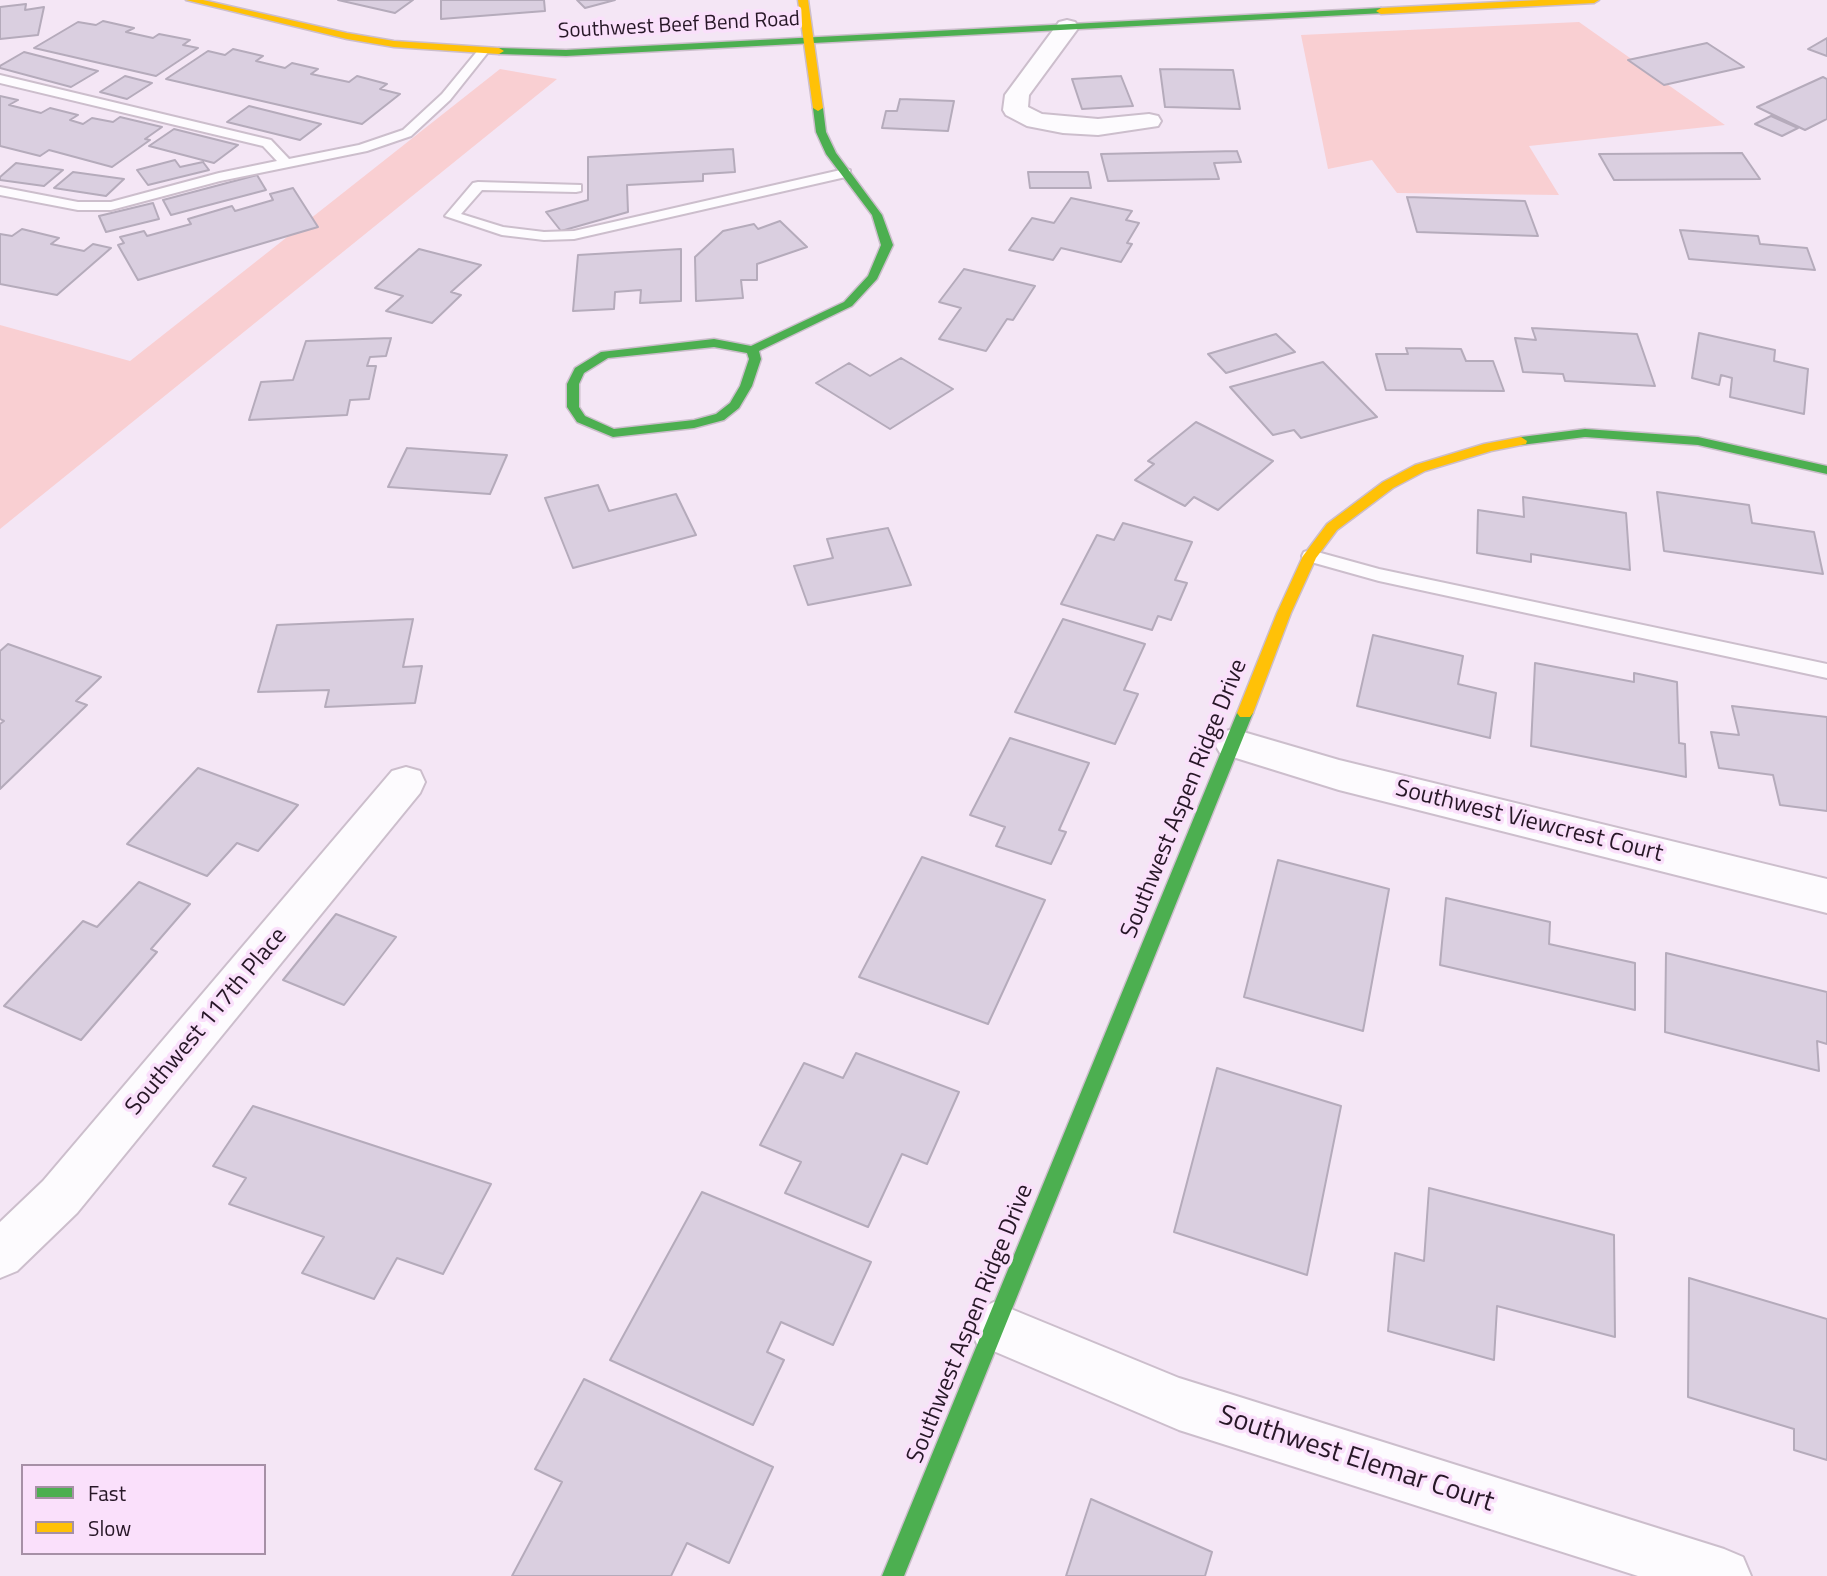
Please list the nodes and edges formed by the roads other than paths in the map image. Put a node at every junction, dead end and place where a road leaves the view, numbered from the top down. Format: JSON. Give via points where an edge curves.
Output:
{"nodes":[{"id":1,"x":191,"y":0,"type":"edge"},
{"id":2,"x":803,"y":0,"type":"edge"},
{"id":3,"x":1594,"y":0,"type":"edge"},
{"id":4,"x":1067,"y":27,"type":"junction"},
{"id":5,"x":808,"y":40,"type":"junction"},
{"id":6,"x":483,"y":51,"type":"junction"},
{"id":7,"x":0,"y":79,"type":"edge"},
{"id":8,"x":1149,"y":121,"type":"dead end"},
{"id":9,"x":285,"y":162,"type":"junction"},
{"id":10,"x":845,"y":173,"type":"junction"},
{"id":11,"x":576,"y":188,"type":"dead end"},
{"id":12,"x":0,"y":191,"type":"edge"},
{"id":13,"x":752,"y":349,"type":"junction"},
{"id":14,"x":1827,"y":470,"type":"edge"},
{"id":15,"x":1310,"y":556,"type":"junction"},
{"id":16,"x":1827,"y":671,"type":"edge"},
{"id":17,"x":1233,"y":743,"type":"junction"},
{"id":18,"x":405,"y":782,"type":"dead end"},
{"id":19,"x":1827,"y":896,"type":"edge"},
{"id":20,"x":0,"y":1255,"type":"edge"},
{"id":21,"x":995,"y":1327,"type":"junction"},
{"id":22,"x":893,"y":1576,"type":"edge"},
{"id":23,"x":1724,"y":1576,"type":"edge"}],
"edges":[{"from":1,"to":6,"type":"street","name":"Southwest Beef Bend Road","via":[[359,38]]},
{"from":2,"to":5,"type":"street"},
{"from":3,"to":4,"type":"street","name":"Southwest Beef Bend Road"},
{"from":4,"to":5,"type":"street","name":"Southwest Beef Bend Road"},
{"from":4,"to":8,"type":"street","via":[[1017,95],[1015,110],[1036,121],[1063,125],[1098,127]]},
{"from":5,"to":6,"type":"street","name":"Southwest Beef Bend Road","via":[[566,53]]},
{"from":5,"to":10,"type":"street","via":[[821,132]]},
{"from":6,"to":9,"type":"lane","via":[[446,97],[407,133],[362,148]]},
{"from":7,"to":9,"type":"lane","via":[[267,143]]},
{"from":9,"to":12,"type":"lane","via":[[111,206],[78,206]]},
{"from":10,"to":11,"type":"lane","via":[[574,234],[502,231],[452,216],[478,186]]},
{"from":10,"to":13,"type":"street","via":[[877,215],[887,245],[873,277],[848,304]]},
{"from":13,"to":13,"type":"street","via":[[714,343],[605,355],[579,371],[573,384],[573,407],[581,419],[613,433],[720,417],[736,405],[746,386],[755,359]]},
{"from":14,"to":15,"type":"street","name":"Southwest Aspen Ridge Drive","via":[[1698,441],[1584,433],[1539,437],[1420,468],[1388,485],[1332,527]]},
{"from":15,"to":16,"type":"lane","via":[[1379,575]]},
{"from":15,"to":17,"type":"street","name":"Southwest Aspen Ridge Drive"},
{"from":17,"to":19,"type":"street","name":"Southwest Viewcrest Court","via":[[1339,775]]},
{"from":17,"to":21,"type":"street","name":"Southwest Aspen Ridge Drive"},
{"from":18,"to":20,"type":"street","name":"Southwest 117th Place","via":[[60,1197]]},
{"from":21,"to":22,"type":"street","name":"Southwest Aspen Ridge Drive"},
{"from":21,"to":23,"type":"street","name":"Southwest Elemar Court","via":[[1179,1404]]}]}
